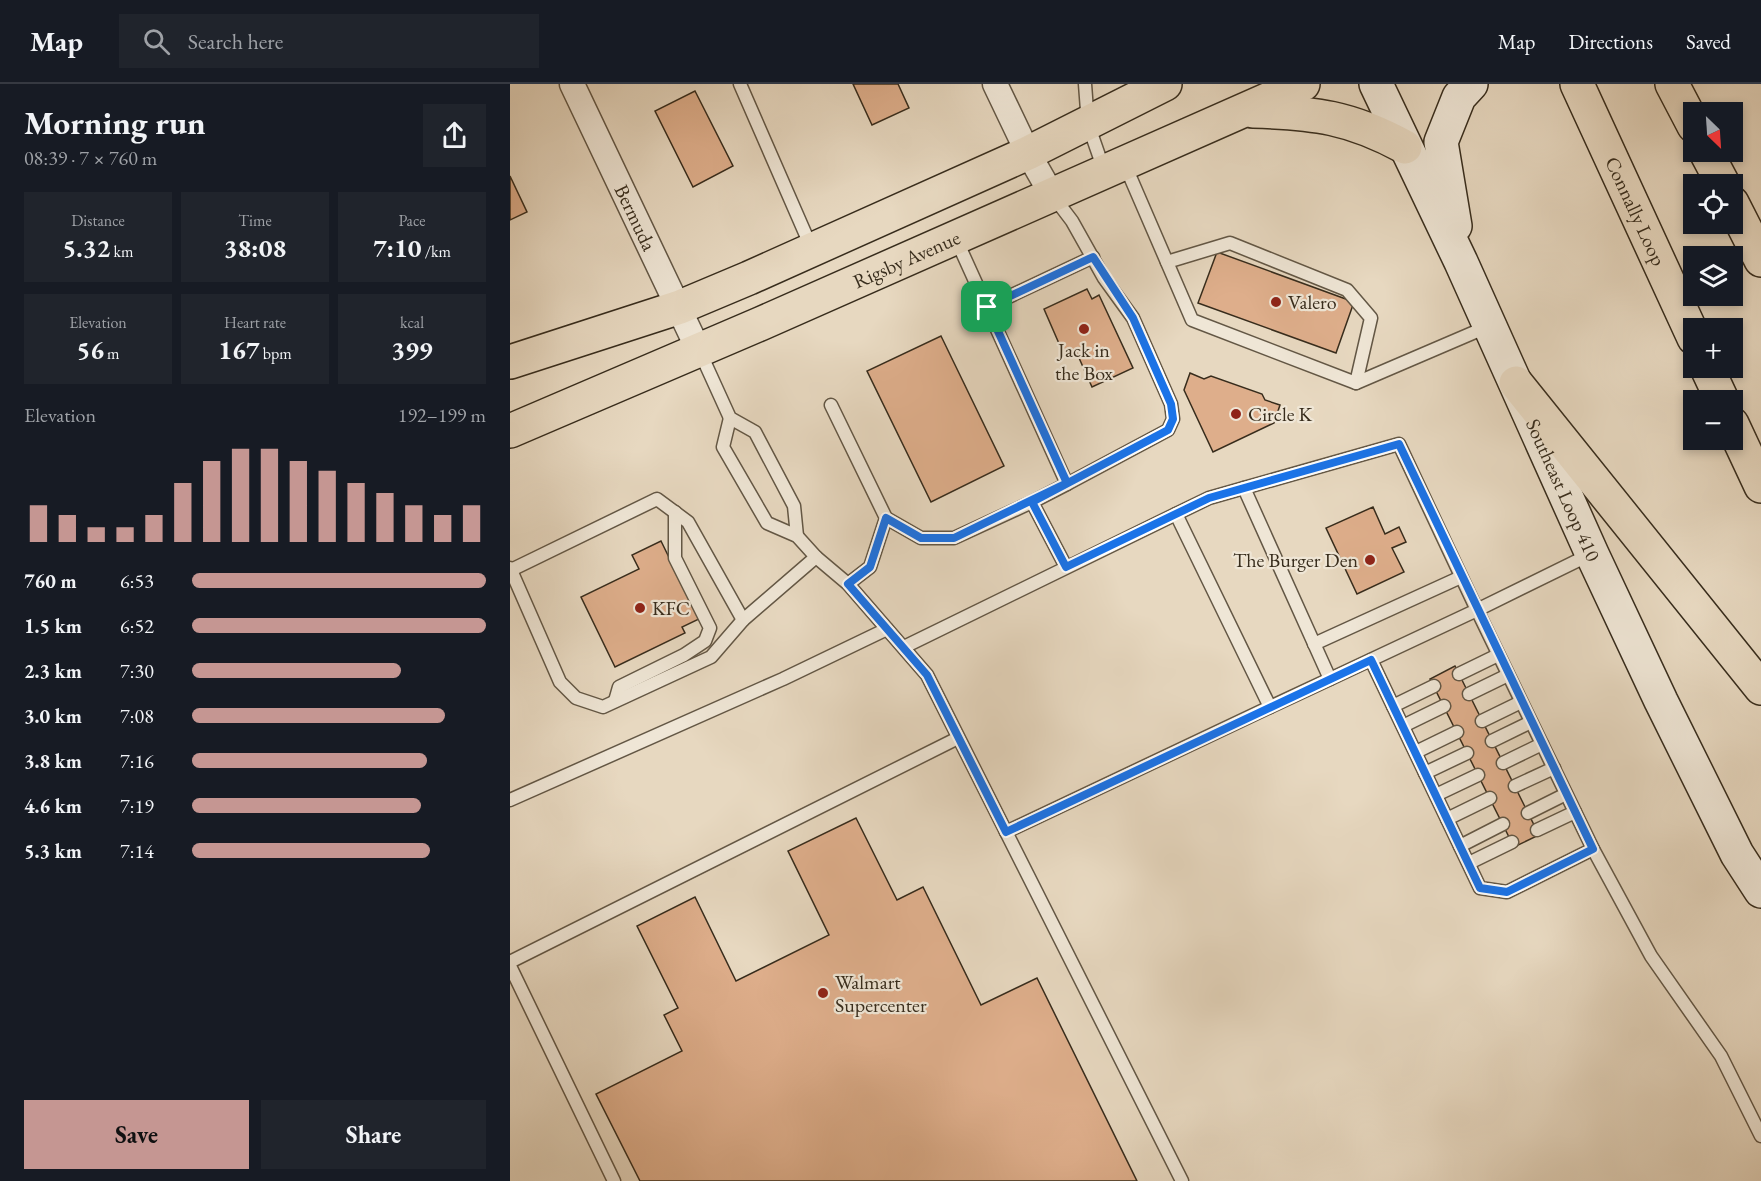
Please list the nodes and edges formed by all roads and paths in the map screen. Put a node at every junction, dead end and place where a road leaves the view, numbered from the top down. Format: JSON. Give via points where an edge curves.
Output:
{"nodes":[{"id":1,"x":572,"y":84,"type":"edge"},
{"id":2,"x":740,"y":84,"type":"edge"},
{"id":3,"x":995,"y":84,"type":"edge"},
{"id":4,"x":1085,"y":84,"type":"edge"},
{"id":5,"x":1165,"y":84,"type":"edge"},
{"id":6,"x":1303,"y":84,"type":"edge"},
{"id":7,"x":1376,"y":84,"type":"edge"},
{"id":8,"x":1471,"y":84,"type":"edge"},
{"id":9,"x":1578,"y":84,"type":"edge"},
{"id":10,"x":1672,"y":84,"type":"edge"},
{"id":11,"x":1683,"y":105,"type":"edge"},
{"id":12,"x":1245,"y":111,"type":"junction"},
{"id":13,"x":1088,"y":124,"type":"junction"},
{"id":14,"x":1405,"y":147,"type":"junction"},
{"id":15,"x":1028,"y":153,"type":"junction"},
{"id":16,"x":1115,"y":168,"type":"junction"},
{"id":17,"x":1052,"y":195,"type":"junction"},
{"id":18,"x":1743,"y":225,"type":"edge"},
{"id":19,"x":955,"y":238,"type":"junction"},
{"id":20,"x":813,"y":250,"type":"junction"},
{"id":21,"x":1093,"y":257,"type":"junction"},
{"id":22,"x":1761,"y":260,"type":"edge"},
{"id":23,"x":1167,"y":262,"type":"junction"},
{"id":24,"x":1461,"y":262,"type":"junction"},
{"id":25,"x":680,"y":307,"type":"junction"},
{"id":26,"x":987,"y":307,"type":"junction"},
{"id":27,"x":1685,"y":318,"type":"edge"},
{"id":28,"x":1489,"y":326,"type":"junction"},
{"id":29,"x":699,"y":351,"type":"junction"},
{"id":30,"x":510,"y":362,"type":"edge"},
{"id":31,"x":1356,"y":383,"type":"junction"},
{"id":32,"x":1516,"y":383,"type":"junction"},
{"id":33,"x":831,"y":405,"type":"dead end"},
{"id":34,"x":730,"y":418,"type":"junction"},
{"id":35,"x":510,"y":431,"type":"edge"},
{"id":36,"x":1743,"y":448,"type":"edge"},
{"id":37,"x":1067,"y":483,"type":"junction"},
{"id":38,"x":1761,"y":486,"type":"edge"},
{"id":39,"x":1244,"y":488,"type":"junction"},
{"id":40,"x":1032,"y":502,"type":"junction"},
{"id":41,"x":675,"y":512,"type":"junction"},
{"id":42,"x":1176,"y":514,"type":"junction"},
{"id":43,"x":886,"y":518,"type":"junction"},
{"id":44,"x":797,"y":536,"type":"junction"},
{"id":45,"x":1592,"y":554,"type":"junction"},
{"id":46,"x":816,"y":557,"type":"junction"},
{"id":47,"x":1066,"y":567,"type":"junction"},
{"id":48,"x":510,"y":569,"type":"edge"},
{"id":49,"x":1461,"y":577,"type":"junction"},
{"id":50,"x":848,"y":584,"type":"junction"},
{"id":51,"x":1477,"y":610,"type":"junction"},
{"id":52,"x":743,"y":620,"type":"junction"},
{"id":53,"x":887,"y":629,"type":"junction"},
{"id":54,"x":1314,"y":644,"type":"junction"},
{"id":55,"x":904,"y":647,"type":"junction"},
{"id":56,"x":1498,"y":655,"type":"junction"},
{"id":57,"x":1371,"y":660,"type":"junction"},
{"id":58,"x":1459,"y":674,"type":"dead end"},
{"id":59,"x":1508,"y":675,"type":"junction"},
{"id":60,"x":1330,"y":679,"type":"junction"},
{"id":61,"x":1434,"y":686,"type":"dead end"},
{"id":62,"x":1761,"y":688,"type":"edge"},
{"id":63,"x":1469,"y":694,"type":"dead end"},
{"id":64,"x":615,"y":702,"type":"junction"},
{"id":65,"x":1521,"y":702,"type":"junction"},
{"id":66,"x":1393,"y":706,"type":"junction"},
{"id":67,"x":1444,"y":706,"type":"dead end"},
{"id":68,"x":1270,"y":707,"type":"junction"},
{"id":69,"x":1482,"y":720,"type":"dead end"},
{"id":70,"x":1531,"y":722,"type":"junction"},
{"id":71,"x":1403,"y":726,"type":"junction"},
{"id":72,"x":1457,"y":732,"type":"dead end"},
{"id":73,"x":958,"y":738,"type":"junction"},
{"id":74,"x":1492,"y":741,"type":"dead end"},
{"id":75,"x":1542,"y":744,"type":"junction"},
{"id":76,"x":1416,"y":752,"type":"junction"},
{"id":77,"x":1467,"y":753,"type":"dead end"},
{"id":78,"x":1503,"y":763,"type":"dead end"},
{"id":79,"x":1554,"y":768,"type":"junction"},
{"id":80,"x":1425,"y":773,"type":"junction"},
{"id":81,"x":1478,"y":775,"type":"dead end"},
{"id":82,"x":1515,"y":786,"type":"dead end"},
{"id":83,"x":1566,"y":794,"type":"junction"},
{"id":84,"x":1436,"y":795,"type":"junction"},
{"id":85,"x":1490,"y":798,"type":"dead end"},
{"id":86,"x":510,"y":801,"type":"edge"},
{"id":87,"x":1575,"y":812,"type":"junction"},
{"id":88,"x":1528,"y":813,"type":"dead end"},
{"id":89,"x":1448,"y":819,"type":"junction"},
{"id":90,"x":1503,"y":824,"type":"dead end"},
{"id":91,"x":1537,"y":830,"type":"dead end"},
{"id":92,"x":1006,"y":832,"type":"junction"},
{"id":93,"x":1512,"y":842,"type":"dead end"},
{"id":94,"x":1460,"y":846,"type":"junction"},
{"id":95,"x":1593,"y":849,"type":"junction"},
{"id":96,"x":1468,"y":864,"type":"junction"},
{"id":97,"x":1761,"y":891,"type":"edge"},
{"id":98,"x":510,"y":964,"type":"edge"},
{"id":99,"x":1761,"y":1136,"type":"edge"},
{"id":100,"x":614,"y":1181,"type":"edge"},
{"id":101,"x":1182,"y":1181,"type":"edge"}],
"edges":[{"from":1,"to":25,"type":"street","name":"Bermuda"},
{"from":2,"to":20,"type":"lane"},
{"from":3,"to":15,"type":"street"},
{"from":4,"to":13,"type":"lane"},
{"from":5,"to":13,"type":"highway"},
{"from":6,"to":12,"type":"highway","name":"Rigsby Avenue"},
{"from":7,"to":14,"type":"main road","name":"Southeast Loop 410"},
{"from":8,"to":24,"type":"main road","via":[[1458,98],[1441,142]]},
{"from":9,"to":27,"type":"highway","name":"Connally Loop"},
{"from":10,"to":11,"type":"highway"},
{"from":12,"to":14,"type":"highway","via":[[1334,117],[1371,128]]},
{"from":12,"to":16,"type":"highway","name":"Rigsby Avenue"},
{"from":13,"to":15,"type":"highway"},
{"from":13,"to":16,"type":"lane"},
{"from":14,"to":24,"type":"main road","name":"Southeast Loop 410"},
{"from":15,"to":17,"type":"street"},
{"from":15,"to":20,"type":"highway"},
{"from":16,"to":17,"type":"highway","name":"Rigsby Avenue"},
{"from":16,"to":23,"type":"lane"},
{"from":17,"to":19,"type":"highway","name":"Rigsby Avenue"},
{"from":17,"to":21,"type":"lane"},
{"from":18,"to":22,"type":"highway"},
{"from":19,"to":26,"type":"lane"},
{"from":19,"to":29,"type":"highway","name":"Rigsby Avenue"},
{"from":20,"to":25,"type":"highway"},
{"from":21,"to":26,"type":"lane"},
{"from":21,"to":37,"type":"lane","via":[[1133,318],[1171,404],[1173,419],[1168,430]]},
{"from":23,"to":31,"type":"lane","via":[[1192,320]]},
{"from":23,"to":31,"type":"lane","via":[[1230,243],[1347,290],[1371,318]]},
{"from":24,"to":28,"type":"main road","name":"Southeast Loop 410"},
{"from":25,"to":29,"type":"street","name":"Bermuda"},
{"from":25,"to":30,"type":"highway"},
{"from":26,"to":37,"type":"lane"},
{"from":28,"to":31,"type":"lane"},
{"from":28,"to":32,"type":"main road","name":"Southeast Loop 410"},
{"from":29,"to":34,"type":"lane"},
{"from":29,"to":35,"type":"highway","name":"Rigsby Avenue"},
{"from":32,"to":45,"type":"main road","name":"Southeast Loop 410"},
{"from":32,"to":62,"type":"highway"},
{"from":33,"to":43,"type":"lane"},
{"from":34,"to":44,"type":"lane","via":[[754,432],[794,506]]},
{"from":34,"to":44,"type":"lane","via":[[723,447],[767,523]]},
{"from":36,"to":38,"type":"highway"},
{"from":37,"to":40,"type":"lane"},
{"from":39,"to":42,"type":"lane","via":[[1209,498]]},
{"from":39,"to":49,"type":"lane","via":[[1399,444]]},
{"from":39,"to":54,"type":"lane"},
{"from":40,"to":43,"type":"lane","via":[[954,538],[921,538]]},
{"from":40,"to":47,"type":"lane"},
{"from":41,"to":48,"type":"lane","via":[[657,499]]},
{"from":41,"to":52,"type":"lane","via":[[688,522]]},
{"from":41,"to":64,"type":"lane","via":[[675,558],[710,628],[705,640],[684,655],[619,687]]},
{"from":42,"to":47,"type":"lane"},
{"from":42,"to":68,"type":"lane"},
{"from":43,"to":50,"type":"lane","via":[[870,567]]},
{"from":44,"to":46,"type":"lane"},
{"from":45,"to":51,"type":"lane"},
{"from":45,"to":97,"type":"main road","name":"Southeast Loop 410","via":[[1737,854]]},
{"from":46,"to":50,"type":"lane"},
{"from":46,"to":52,"type":"lane"},
{"from":47,"to":55,"type":"lane"},
{"from":48,"to":64,"type":"lane","via":[[560,682],[576,698],[603,707]]},
{"from":49,"to":51,"type":"lane"},
{"from":49,"to":54,"type":"lane"},
{"from":50,"to":53,"type":"lane"},
{"from":51,"to":56,"type":"lane"},
{"from":51,"to":57,"type":"lane"},
{"from":52,"to":64,"type":"lane","via":[[711,657]]},
{"from":53,"to":55,"type":"lane"},
{"from":53,"to":86,"type":"lane"},
{"from":54,"to":60,"type":"lane"},
{"from":55,"to":73,"type":"lane","via":[[927,675]]},
{"from":56,"to":58,"type":"lane"},
{"from":56,"to":59,"type":"lane"},
{"from":57,"to":60,"type":"lane"},
{"from":57,"to":66,"type":"lane"},
{"from":59,"to":63,"type":"lane"},
{"from":59,"to":65,"type":"lane"},
{"from":60,"to":68,"type":"lane"},
{"from":61,"to":66,"type":"lane"},
{"from":65,"to":69,"type":"lane"},
{"from":65,"to":70,"type":"lane"},
{"from":66,"to":71,"type":"lane"},
{"from":67,"to":71,"type":"lane"},
{"from":68,"to":92,"type":"lane"},
{"from":70,"to":74,"type":"lane"},
{"from":70,"to":75,"type":"lane"},
{"from":71,"to":76,"type":"lane"},
{"from":72,"to":76,"type":"lane"},
{"from":73,"to":92,"type":"lane"},
{"from":73,"to":98,"type":"lane"},
{"from":75,"to":78,"type":"lane"},
{"from":75,"to":79,"type":"lane"},
{"from":76,"to":80,"type":"lane"},
{"from":77,"to":80,"type":"lane"},
{"from":79,"to":82,"type":"lane"},
{"from":79,"to":83,"type":"lane"},
{"from":80,"to":84,"type":"lane"},
{"from":81,"to":84,"type":"lane"},
{"from":83,"to":87,"type":"lane"},
{"from":83,"to":88,"type":"lane"},
{"from":84,"to":89,"type":"lane"},
{"from":85,"to":89,"type":"lane"},
{"from":87,"to":91,"type":"lane"},
{"from":87,"to":95,"type":"lane"},
{"from":89,"to":94,"type":"lane"},
{"from":90,"to":94,"type":"lane"},
{"from":92,"to":101,"type":"lane"},
{"from":93,"to":96,"type":"lane"},
{"from":94,"to":96,"type":"lane"},
{"from":95,"to":96,"type":"lane","via":[[1507,892],[1480,888]]},
{"from":95,"to":99,"type":"lane","via":[[1651,956],[1721,1056]]},
{"from":98,"to":100,"type":"lane"}]}
